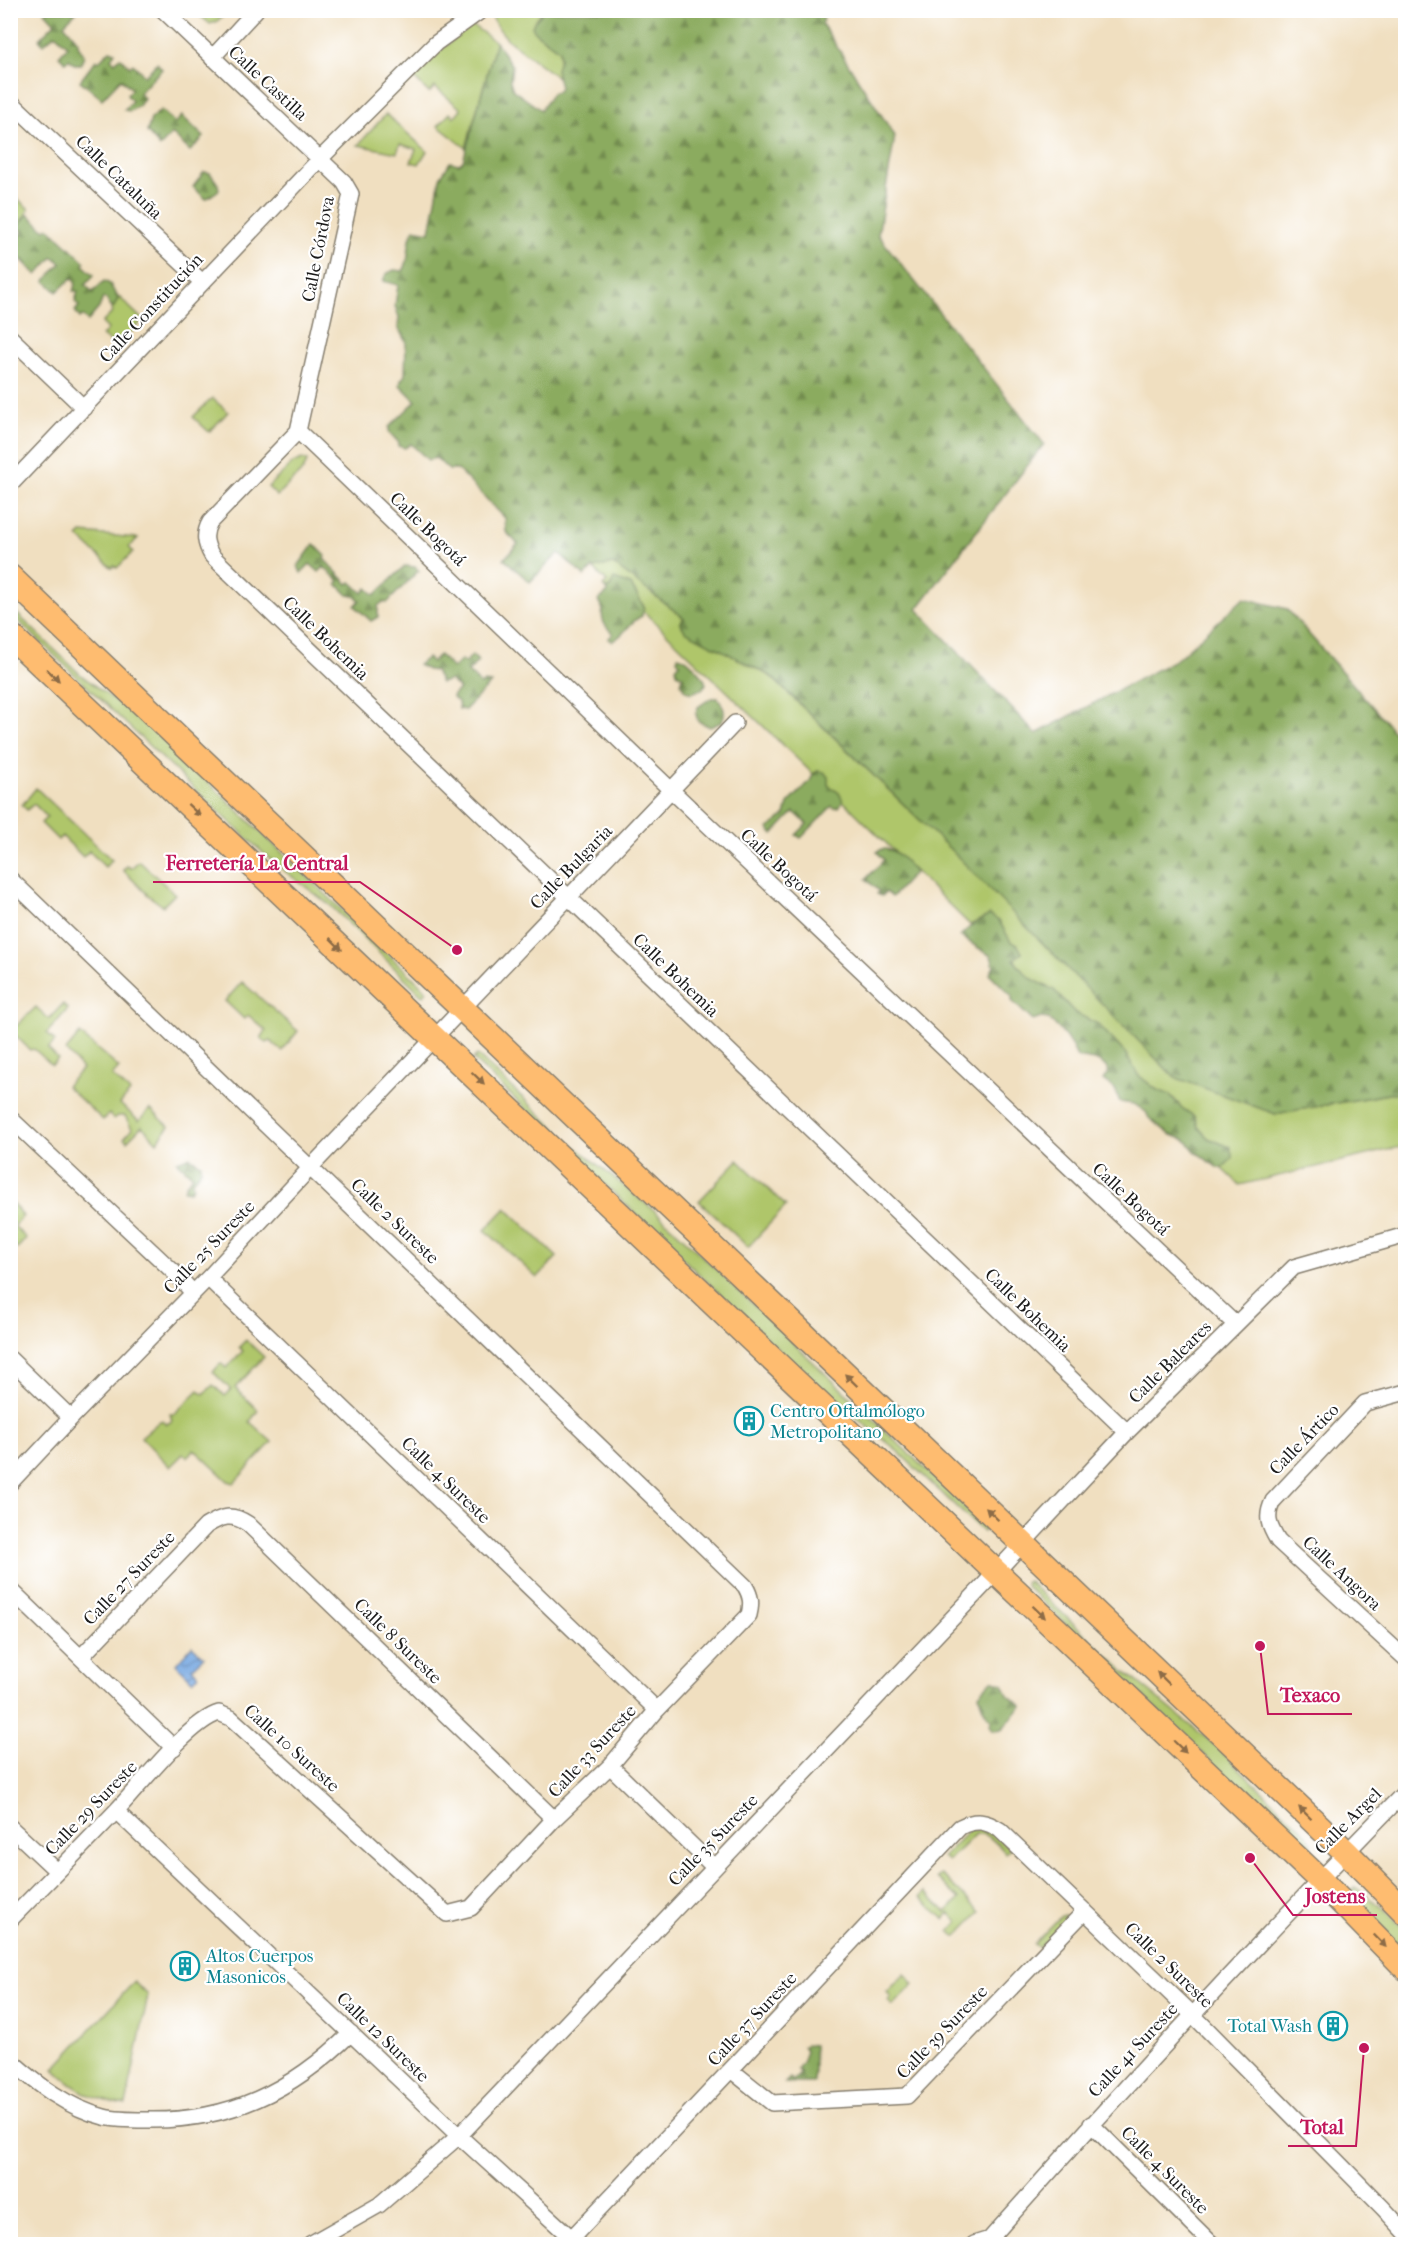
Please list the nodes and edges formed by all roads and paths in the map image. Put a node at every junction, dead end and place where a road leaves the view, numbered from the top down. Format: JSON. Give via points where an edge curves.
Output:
{"nodes":[{"id":1,"x":163,"y":10,"type":"edge"},
{"id":2,"x":256,"y":10,"type":"edge"},
{"id":3,"x":482,"y":10,"type":"edge"},
{"id":4,"x":212,"y":58,"type":"junction"},
{"id":5,"x":10,"y":101,"type":"edge"},
{"id":6,"x":320,"y":159,"type":"junction"},
{"id":7,"x":202,"y":282,"type":"junction"},
{"id":8,"x":10,"y":337,"type":"edge"},
{"id":9,"x":84,"y":408,"type":"junction"},
{"id":10,"x":298,"y":431,"type":"junction"},
{"id":11,"x":10,"y":485,"type":"edge"},
{"id":12,"x":10,"y":577,"type":"edge"},
{"id":13,"x":10,"y":635,"type":"edge"},
{"id":14,"x":735,"y":723,"type":"dead end"},
{"id":15,"x":671,"y":790,"type":"junction"},
{"id":16,"x":10,"y":879,"type":"edge"},
{"id":17,"x":568,"y":899,"type":"junction"},
{"id":18,"x":463,"y":1009,"type":"junction"},
{"id":19,"x":436,"y":1038,"type":"junction"},
{"id":20,"x":10,"y":1118,"type":"edge"},
{"id":21,"x":311,"y":1167,"type":"junction"},
{"id":22,"x":1406,"y":1235,"type":"edge"},
{"id":23,"x":208,"y":1278,"type":"junction"},
{"id":24,"x":193,"y":1293,"type":"junction"},
{"id":25,"x":1235,"y":1324,"type":"junction"},
{"id":26,"x":10,"y":1359,"type":"edge"},
{"id":27,"x":1406,"y":1392,"type":"edge"},
{"id":28,"x":71,"y":1418,"type":"junction"},
{"id":29,"x":1127,"y":1432,"type":"junction"},
{"id":30,"x":10,"y":1483,"type":"edge"},
{"id":31,"x":206,"y":1526,"type":"joint"},
{"id":32,"x":1278,"y":1541,"type":"joint"},
{"id":33,"x":1023,"y":1544,"type":"junction"},
{"id":34,"x":997,"y":1572,"type":"junction"},
{"id":35,"x":10,"y":1589,"type":"edge"},
{"id":36,"x":750,"y":1594,"type":"joint"},
{"id":37,"x":81,"y":1657,"type":"junction"},
{"id":38,"x":1406,"y":1659,"type":"edge"},
{"id":39,"x":657,"y":1710,"type":"junction"},
{"id":40,"x":174,"y":1748,"type":"junction"},
{"id":41,"x":610,"y":1766,"type":"junction"},
{"id":42,"x":1406,"y":1791,"type":"edge"},
{"id":43,"x":116,"y":1811,"type":"junction"},
{"id":44,"x":554,"y":1819,"type":"junction"},
{"id":45,"x":968,"y":1823,"type":"joint"},
{"id":46,"x":10,"y":1827,"type":"edge"},
{"id":47,"x":1346,"y":1852,"type":"junction"},
{"id":48,"x":714,"y":1867,"type":"junction"},
{"id":49,"x":57,"y":1871,"type":"junction"},
{"id":50,"x":1319,"y":1879,"type":"junction"},
{"id":51,"x":442,"y":1910,"type":"joint"},
{"id":52,"x":1085,"y":1911,"type":"junction"},
{"id":53,"x":1406,"y":1913,"type":"edge"},
{"id":54,"x":10,"y":1920,"type":"edge"},
{"id":55,"x":1406,"y":1968,"type":"edge"},
{"id":56,"x":1192,"y":2014,"type":"junction"},
{"id":57,"x":351,"y":2033,"type":"junction"},
{"id":58,"x":10,"y":2060,"type":"edge"},
{"id":59,"x":731,"y":2070,"type":"junction"},
{"id":60,"x":1091,"y":2124,"type":"junction"},
{"id":61,"x":459,"y":2136,"type":"junction"},
{"id":62,"x":1406,"y":2234,"type":"edge"},
{"id":63,"x":993,"y":2242,"type":"edge"},
{"id":64,"x":572,"y":2243,"type":"edge"},
{"id":65,"x":310,"y":2244,"type":"edge"},
{"id":66,"x":974,"y":2244,"type":"edge"},
{"id":67,"x":1212,"y":2244,"type":"edge"}],
"edges":[{"from":1,"to":4,"type":"street","name":"Calle Castilla"},
{"from":2,"to":4,"type":"street"},
{"from":3,"to":6,"type":"street","via":[[436,43]]},
{"from":4,"to":6,"type":"street","name":"Calle Castilla"},
{"from":5,"to":7,"type":"street","name":"Calle Cataluña"},
{"from":6,"to":7,"type":"street","name":"Calle Constitución"},
{"from":6,"to":10,"type":"street","name":"Calle Córdova","via":[[351,194]]},
{"from":7,"to":9,"type":"street","name":"Calle Constitución"},
{"from":8,"to":9,"type":"street"},
{"from":9,"to":11,"type":"street","name":"Calle Constitución"},
{"from":10,"to":15,"type":"street","name":"Calle Bogotá"},
{"from":10,"to":17,"type":"street","name":"Calle Bohemia","via":[[210,522],[205,540],[212,556]]},
{"from":12,"to":18,"type":"main road"},
{"from":13,"to":19,"type":"main road","one_way":true},
{"from":14,"to":15,"type":"street","name":"Calle Bulgaria"},
{"from":15,"to":17,"type":"street","name":"Calle Bulgaria"},
{"from":15,"to":25,"type":"street","name":"Calle Bogotá"},
{"from":16,"to":21,"type":"street","name":"Calle 2 Sureste"},
{"from":17,"to":18,"type":"street","name":"Calle Bulgaria"},
{"from":17,"to":29,"type":"street","name":"Calle Bohemia"},
{"from":18,"to":19,"type":"street","name":"Calle Bulgaria"},
{"from":33,"to":18,"type":"main road","one_way":true},
{"from":19,"to":21,"type":"street","name":"Calle 25 Sureste"},
{"from":19,"to":34,"type":"main road","one_way":true},
{"from":20,"to":24,"type":"street"},
{"from":21,"to":23,"type":"street","name":"Calle 25 Sureste"},
{"from":21,"to":36,"type":"street","name":"Calle 2 Sureste"},
{"from":22,"to":25,"type":"street","name":"Calle Baleares","via":[[1294,1267]]},
{"from":23,"to":24,"type":"street","name":"Calle 25 Sureste"},
{"from":23,"to":39,"type":"street","name":"Calle 4 Sureste"},
{"from":24,"to":28,"type":"street","name":"Calle 25 Sureste"},
{"from":25,"to":29,"type":"street","name":"Calle Baleares"},
{"from":26,"to":28,"type":"street"},
{"from":27,"to":32,"type":"street","name":"Calle Ártico","via":[[1365,1403],[1273,1500],[1268,1525]]},
{"from":28,"to":30,"type":"street","name":"Calle 25 Sureste"},
{"from":29,"to":33,"type":"street","name":"Calle Baleares"},
{"from":31,"to":37,"type":"street","name":"Calle 27 Sureste"},
{"from":31,"to":44,"type":"street","name":"Calle 8 Sureste","via":[[226,1516],[248,1524]]},
{"from":32,"to":38,"type":"street","name":"Calle Angora"},
{"from":33,"to":34,"type":"street","name":"Calle Baleares"},
{"from":47,"to":33,"type":"main road","one_way":true},
{"from":34,"to":48,"type":"street","name":"Calle 35 Sureste"},
{"from":34,"to":50,"type":"main road","one_way":true},
{"from":35,"to":37,"type":"street"},
{"from":36,"to":39,"type":"street","name":"Calle 33 Sureste","via":[[749,1615]]},
{"from":37,"to":40,"type":"street"},
{"from":39,"to":41,"type":"street","name":"Calle 33 Sureste"},
{"from":40,"to":43,"type":"street","name":"Calle 29 Sureste"},
{"from":40,"to":51,"type":"street","name":"Calle 10 Sureste","via":[[205,1719],[219,1713],[231,1718]]},
{"from":41,"to":44,"type":"street","name":"Calle 33 Sureste"},
{"from":41,"to":48,"type":"street"},
{"from":42,"to":47,"type":"street","name":"Calle Argel"},
{"from":43,"to":49,"type":"street","name":"Calle 29 Sureste"},
{"from":43,"to":57,"type":"street","name":"Calle 12 Sureste"},
{"from":44,"to":51,"type":"street","name":"Calle 33 Sureste","via":[[471,1908],[447,1914]]},
{"from":45,"to":52,"type":"street","name":"Calle 2 Sureste","via":[[979,1821],[1000,1830]]},
{"from":45,"to":59,"type":"street","name":"Calle 37 Sureste","via":[[960,1827]]},
{"from":46,"to":49,"type":"street"},
{"from":47,"to":50,"type":"street","name":"Calle Argel"},
{"from":47,"to":53,"type":"main road"},
{"from":48,"to":61,"type":"street","name":"Calle 35 Sureste"},
{"from":49,"to":54,"type":"street","name":"Calle 29 Sureste"},
{"from":50,"to":55,"type":"main road","one_way":true},
{"from":50,"to":56,"type":"street","name":"Calle 41 Sureste"},
{"from":52,"to":56,"type":"street","name":"Calle 2 Sureste"},
{"from":52,"to":59,"type":"street","name":"Calle 39 Sureste","via":[[907,2096],[772,2103]]},
{"from":56,"to":60,"type":"street","name":"Calle 41 Sureste"},
{"from":56,"to":62,"type":"street","name":"Calle 2 Sureste"},
{"from":57,"to":58,"type":"street","via":[[312,2067],[263,2097],[218,2113],[162,2120],[106,2118],[84,2110],[49,2092]]},
{"from":57,"to":61,"type":"street","name":"Calle 12 Sureste"},
{"from":59,"to":64,"type":"street","name":"Calle 37 Sureste"},
{"from":60,"to":63,"type":"street","name":"Calle 41 Sureste"},
{"from":60,"to":67,"type":"street","name":"Calle 4 Sureste"},
{"from":61,"to":64,"type":"street","name":"Calle 12 Sureste"},
{"from":61,"to":65,"type":"street","name":"Calle 35 Sureste","via":[[379,2205]]},
{"from":63,"to":66,"type":"street","name":"Calle 41 Sureste"}]}
